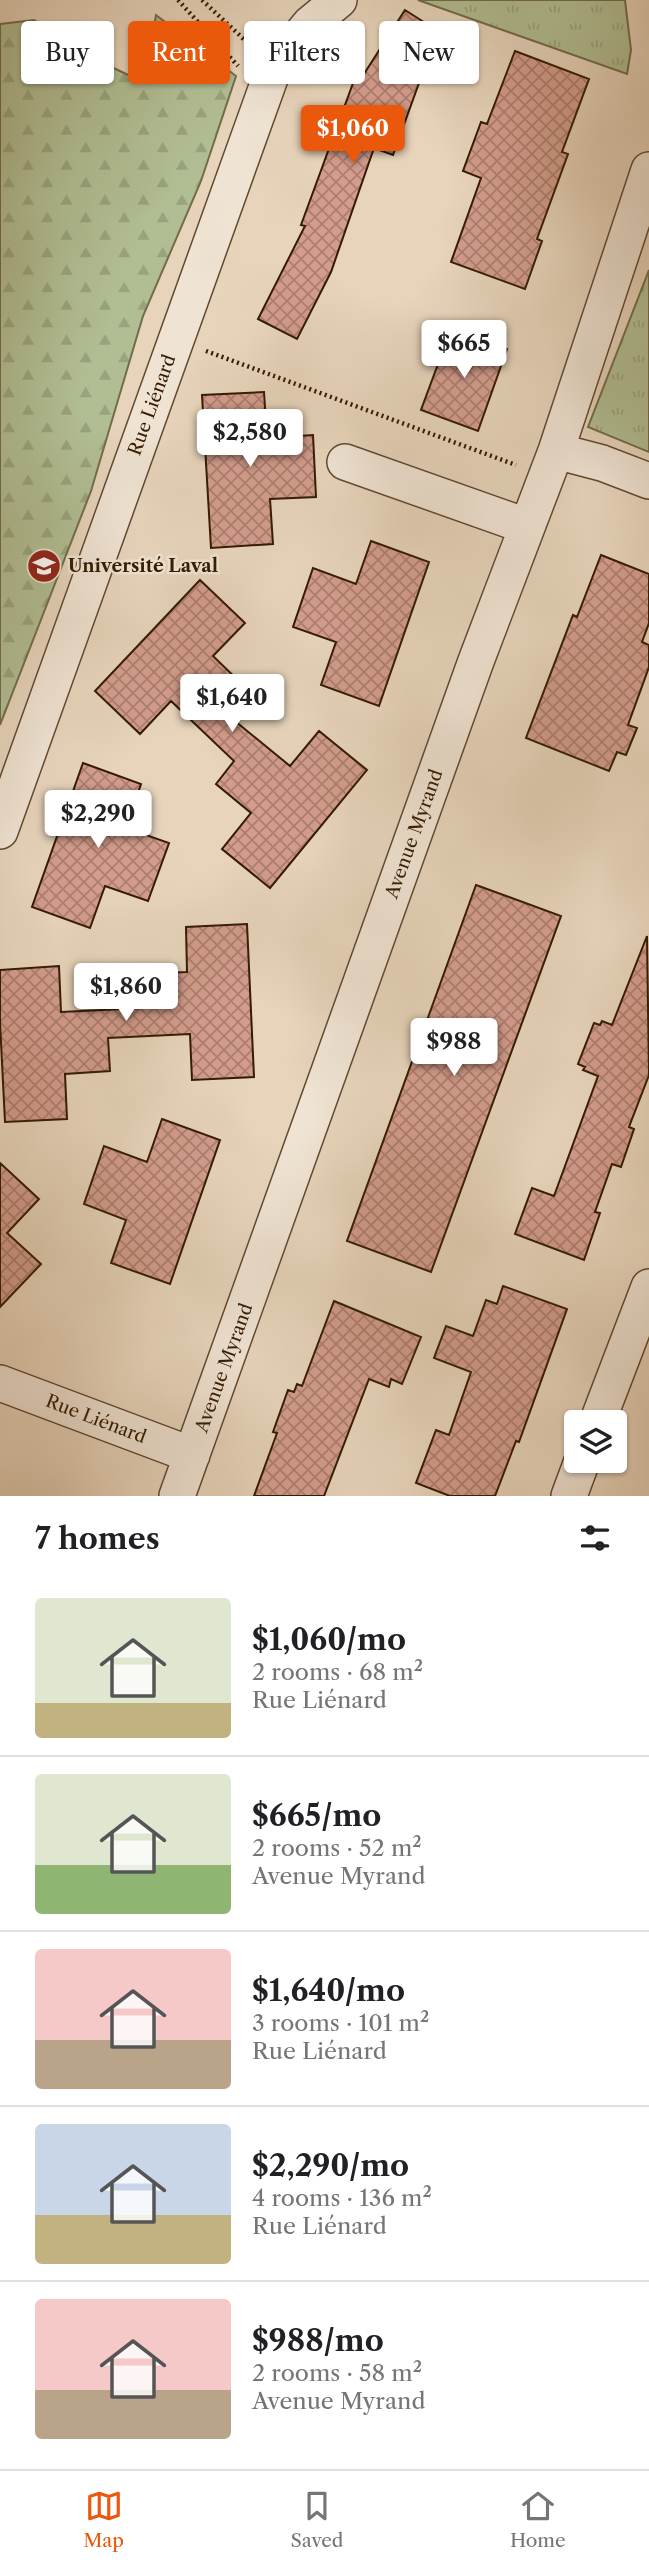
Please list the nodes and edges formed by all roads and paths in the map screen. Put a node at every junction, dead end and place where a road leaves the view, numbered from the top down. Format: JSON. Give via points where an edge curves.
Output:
{"nodes":[{"id":1,"x":177,"y":0,"type":"edge"},
{"id":2,"x":202,"y":0,"type":"edge"},
{"id":3,"x":338,"y":0,"type":"edge"},
{"id":4,"x":314,"y":21,"type":"edge"},
{"id":5,"x":244,"y":48,"type":"edge"},
{"id":6,"x":244,"y":58,"type":"edge"},
{"id":7,"x":269,"y":84,"type":"edge"},
{"id":8,"x":649,"y":170,"type":"edge"},
{"id":9,"x":176,"y":338,"type":"junction"},
{"id":10,"x":556,"y":451,"type":"junction"},
{"id":11,"x":345,"y":462,"type":"dead end"},
{"id":12,"x":649,"y":481,"type":"edge"},
{"id":13,"x":526,"y":526,"type":"junction"},
{"id":14,"x":0,"y":831,"type":"edge"},
{"id":15,"x":649,"y":1287,"type":"edge"},
{"id":16,"x":0,"y":1383,"type":"edge"},
{"id":17,"x":602,"y":1410,"type":"edge"},
{"id":18,"x":192,"y":1455,"type":"junction"},
{"id":19,"x":578,"y":1473,"type":"edge"},
{"id":20,"x":177,"y":1496,"type":"edge"},
{"id":21,"x":569,"y":1496,"type":"edge"}],
"edges":[{"from":1,"to":6,"type":"path"},
{"from":2,"to":5,"type":"path"},
{"from":3,"to":4,"type":"street","name":"Rue Liénard"},
{"from":7,"to":9,"type":"street","name":"Rue Liénard"},
{"from":8,"to":10,"type":"street","name":"Avenue Myrand"},
{"from":9,"to":10,"type":"path","via":[[524,468]]},
{"from":9,"to":14,"type":"street","name":"Rue Liénard"},
{"from":10,"to":12,"type":"street"},
{"from":10,"to":13,"type":"street","name":"Avenue Myrand"},
{"from":11,"to":13,"type":"street"},
{"from":13,"to":18,"type":"street","name":"Avenue Myrand"},
{"from":15,"to":17,"type":"street"},
{"from":16,"to":18,"type":"street","name":"Rue Liénard"},
{"from":18,"to":20,"type":"street","name":"Avenue Myrand"},
{"from":19,"to":21,"type":"street"}]}
